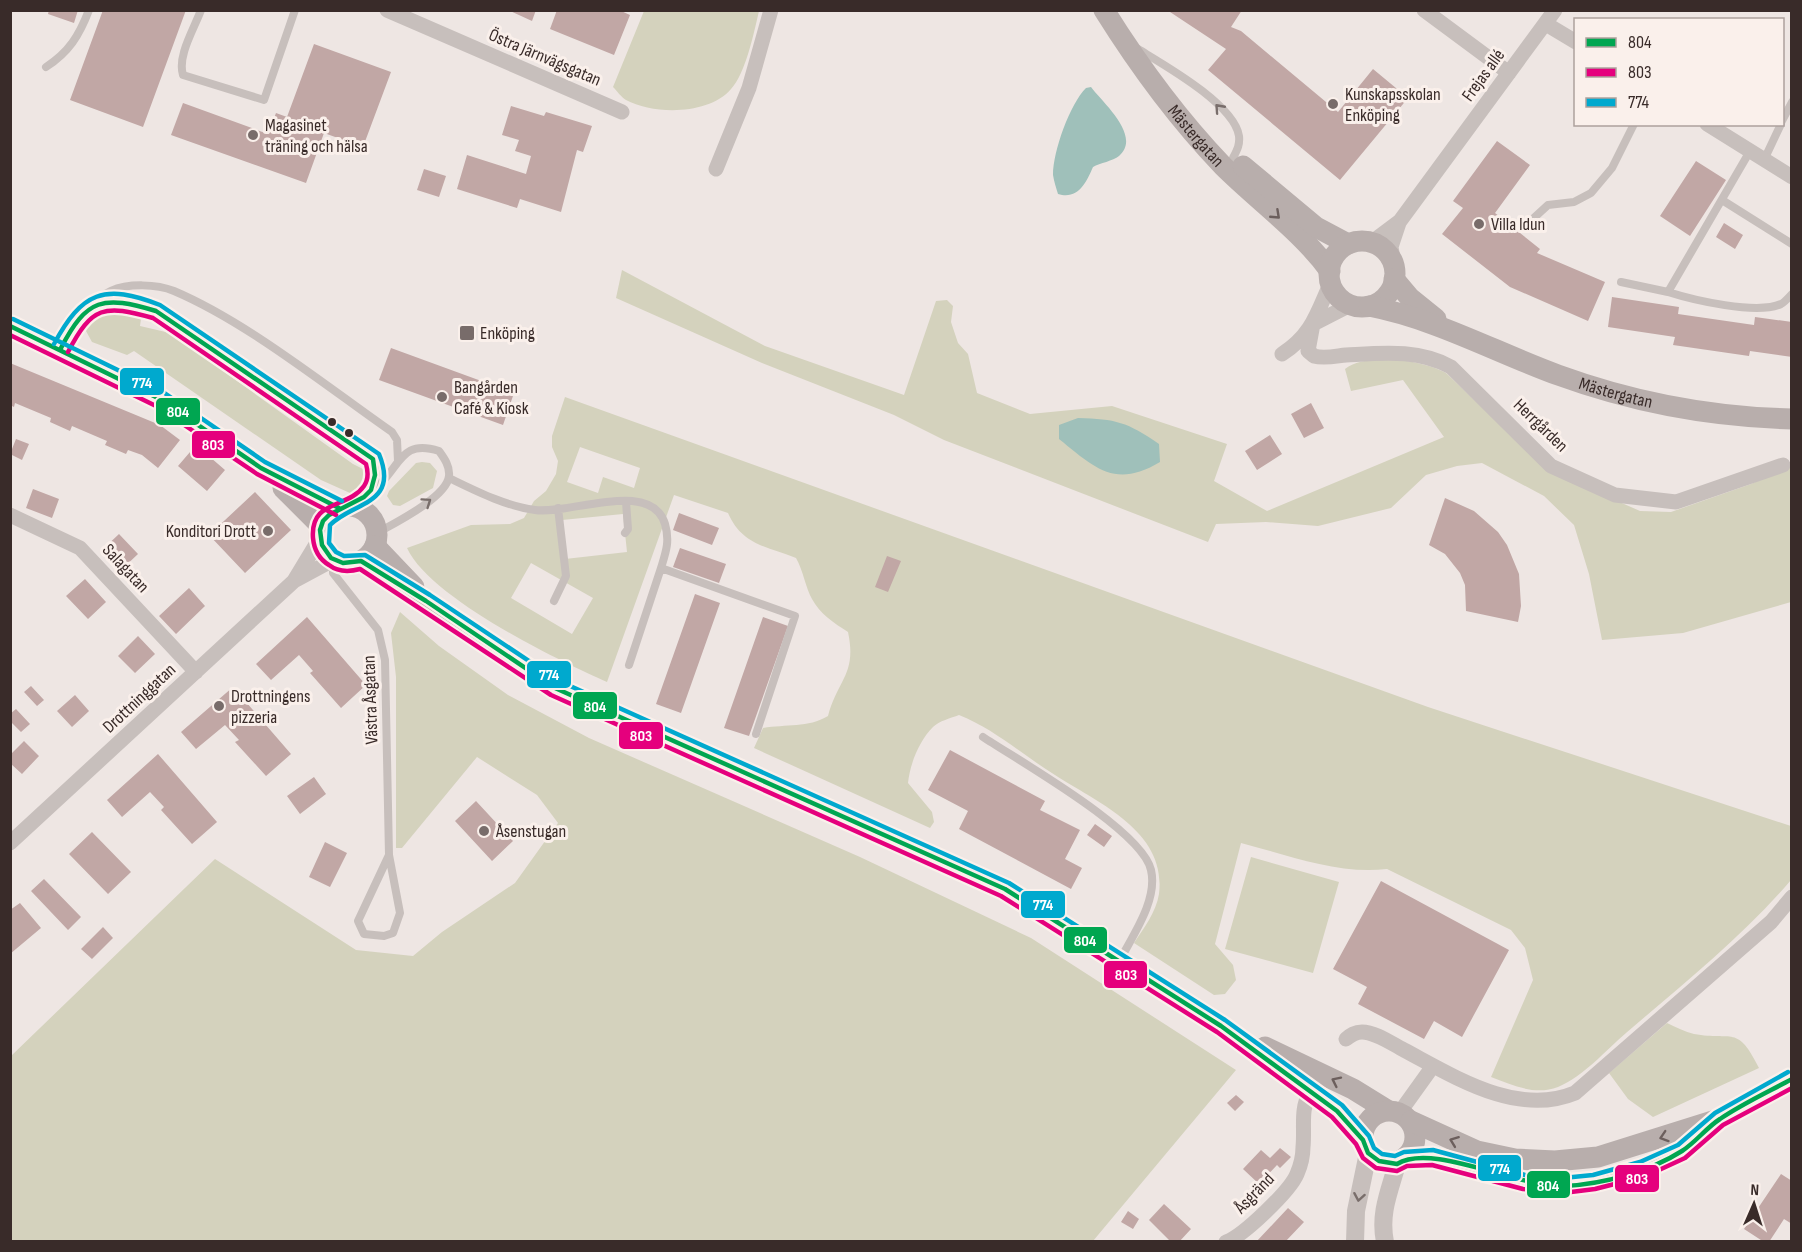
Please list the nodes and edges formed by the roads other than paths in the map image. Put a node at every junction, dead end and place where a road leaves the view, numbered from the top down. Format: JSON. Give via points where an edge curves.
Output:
{"nodes":[{"id":1,"x":89,"y":10,"type":"edge"},
{"id":2,"x":201,"y":10,"type":"edge"},
{"id":3,"x":296,"y":10,"type":"edge"},
{"id":4,"x":387,"y":10,"type":"edge"},
{"id":5,"x":771,"y":10,"type":"edge"},
{"id":6,"x":1104,"y":10,"type":"edge"},
{"id":7,"x":1114,"y":10,"type":"edge"},
{"id":8,"x":1424,"y":10,"type":"edge"},
{"id":9,"x":1556,"y":10,"type":"edge"},
{"id":10,"x":1546,"y":24,"type":"junction"},
{"id":11,"x":1574,"y":41,"type":"edge"},
{"id":12,"x":46,"y":67,"type":"dead end"},
{"id":13,"x":1509,"y":73,"type":"junction"},
{"id":14,"x":1791,"y":102,"type":"edge"},
{"id":15,"x":622,"y":111,"type":"dead end"},
{"id":16,"x":1784,"y":118,"type":"edge"},
{"id":17,"x":1633,"y":126,"type":"edge"},
{"id":18,"x":1710,"y":126,"type":"edge"},
{"id":19,"x":1781,"y":126,"type":"edge"},
{"id":20,"x":1750,"y":151,"type":"junction"},
{"id":21,"x":1764,"y":160,"type":"junction"},
{"id":22,"x":716,"y":169,"type":"dead end"},
{"id":23,"x":1791,"y":177,"type":"edge"},
{"id":24,"x":1722,"y":200,"type":"junction"},
{"id":25,"x":1400,"y":221,"type":"junction"},
{"id":26,"x":1526,"y":225,"type":"dead end"},
{"id":27,"x":1372,"y":242,"type":"junction"},
{"id":28,"x":1348,"y":244,"type":"junction"},
{"id":29,"x":1791,"y":244,"type":"edge"},
{"id":30,"x":1394,"y":271,"type":"junction"},
{"id":31,"x":1330,"y":277,"type":"junction"},
{"id":32,"x":1621,"y":282,"type":"dead end"},
{"id":33,"x":1668,"y":292,"type":"junction"},
{"id":34,"x":1791,"y":294,"type":"edge"},
{"id":35,"x":1361,"y":305,"type":"junction"},
{"id":36,"x":88,"y":308,"type":"junction"},
{"id":37,"x":1313,"y":324,"type":"junction"},
{"id":38,"x":10,"y":326,"type":"edge"},
{"id":39,"x":1451,"y":330,"type":"junction"},
{"id":40,"x":61,"y":348,"type":"junction"},
{"id":41,"x":1281,"y":354,"type":"dead end"},
{"id":42,"x":1791,"y":420,"type":"edge"},
{"id":43,"x":398,"y":461,"type":"junction"},
{"id":44,"x":1783,"y":465,"type":"dead end"},
{"id":45,"x":261,"y":468,"type":"junction"},
{"id":46,"x":449,"y":478,"type":"junction"},
{"id":47,"x":371,"y":490,"type":"junction"},
{"id":48,"x":626,"y":502,"type":"junction"},
{"id":49,"x":344,"y":507,"type":"junction"},
{"id":50,"x":558,"y":508,"type":"junction"},
{"id":51,"x":10,"y":515,"type":"edge"},
{"id":52,"x":320,"y":532,"type":"junction"},
{"id":53,"x":625,"y":533,"type":"dead end"},
{"id":54,"x":376,"y":539,"type":"junction"},
{"id":55,"x":333,"y":560,"type":"junction"},
{"id":56,"x":361,"y":561,"type":"junction"},
{"id":57,"x":661,"y":568,"type":"junction"},
{"id":58,"x":294,"y":581,"type":"junction"},
{"id":59,"x":426,"y":601,"type":"junction"},
{"id":60,"x":554,"y":601,"type":"dead end"},
{"id":61,"x":628,"y":665,"type":"dead end"},
{"id":62,"x":196,"y":672,"type":"junction"},
{"id":63,"x":756,"y":734,"type":"dead end"},
{"id":64,"x":982,"y":737,"type":"dead end"},
{"id":65,"x":10,"y":843,"type":"edge"},
{"id":66,"x":389,"y":855,"type":"junction"},
{"id":67,"x":1791,"y":897,"type":"edge"},
{"id":68,"x":1119,"y":962,"type":"junction"},
{"id":69,"x":1221,"y":1026,"type":"junction"},
{"id":70,"x":1346,"y":1039,"type":"dead end"},
{"id":71,"x":1433,"y":1066,"type":"junction"},
{"id":72,"x":1791,"y":1079,"type":"edge"},
{"id":73,"x":1310,"y":1092,"type":"junction"},
{"id":74,"x":1399,"y":1115,"type":"junction"},
{"id":75,"x":1719,"y":1119,"type":"junction"},
{"id":76,"x":1365,"y":1146,"type":"junction"},
{"id":77,"x":1401,"y":1161,"type":"junction"},
{"id":78,"x":1226,"y":1242,"type":"edge"},
{"id":79,"x":1355,"y":1242,"type":"edge"},
{"id":80,"x":1385,"y":1242,"type":"edge"}],
"edges":[{"from":1,"to":12,"type":"lane","via":[[77,39]]},
{"from":2,"to":3,"type":"lane","via":[[180,67],[183,75],[264,100]]},
{"from":4,"to":15,"type":"street","name":"Östra Järnvägsgatan"},
{"from":5,"to":22,"type":"street","via":[[749,88]]},
{"from":6,"to":31,"type":"main road","name":"Mästergatan","one_way":true,"via":[[1129,50],[1188,127],[1224,167],[1303,240]]},
{"from":28,"to":7,"type":"main road","name":"Mästergatan","one_way":true,"via":[[1316,226],[1196,122],[1138,49]]},
{"from":8,"to":13,"type":"street"},
{"from":9,"to":10,"type":"street","name":"Frejas allé"},
{"from":10,"to":11,"type":"street"},
{"from":10,"to":13,"type":"street","name":"Frejas allé"},
{"from":13,"to":25,"type":"street","name":"Frejas allé"},
{"from":14,"to":16,"type":"lane"},
{"from":17,"to":26,"type":"lane","via":[[1612,168],[1591,193],[1574,202],[1548,205]]},
{"from":18,"to":20,"type":"street"},
{"from":19,"to":21,"type":"lane"},
{"from":20,"to":21,"type":"street"},
{"from":20,"to":24,"type":"lane"},
{"from":21,"to":23,"type":"street"},
{"from":24,"to":29,"type":"lane"},
{"from":24,"to":33,"type":"lane"},
{"from":25,"to":27,"type":"street","name":"Frejas allé"},
{"from":25,"to":30,"type":"street","name":"Frejas allé","via":[[1391,247]]},
{"from":27,"to":28,"type":"main road"},
{"from":27,"to":30,"type":"main road","name":"Mästergatan","via":[[1382,247]]},
{"from":28,"to":31,"type":"main road","via":[[1335,255]]},
{"from":30,"to":35,"type":"main road","via":[[1388,294]]},
{"from":30,"to":39,"type":"main road","name":"Mästergatan","via":[[1410,298]]},
{"from":31,"to":35,"type":"main road","name":"Mästergatan","via":[[1338,296]]},
{"from":31,"to":37,"type":"street"},
{"from":32,"to":33,"type":"lane"},
{"from":33,"to":34,"type":"lane","via":[[1695,301],[1752,308],[1781,304]]},
{"from":35,"to":37,"type":"street"},
{"from":35,"to":39,"type":"main road","name":"Mästergatan","via":[[1402,312]]},
{"from":36,"to":40,"type":"lane","via":[[74,322]]},
{"from":36,"to":43,"type":"lane","via":[[111,291],[131,286],[172,290],[236,323],[392,432],[397,440]]},
{"from":36,"to":47,"type":"lane","via":[[122,300],[156,311],[373,459],[377,470]]},
{"from":37,"to":41,"type":"street","via":[[1301,342]]},
{"from":37,"to":44,"type":"street","name":"Herrgården","via":[[1308,351],[1314,356],[1419,354],[1451,367],[1551,466],[1615,495],[1676,502]]},
{"from":38,"to":40,"type":"main road"},
{"from":39,"to":42,"type":"main road","name":"Mästergatan","via":[[1512,357],[1611,392],[1687,408]]},
{"from":40,"to":45,"type":"main road","via":[[160,399]]},
{"from":43,"to":46,"type":"lane","via":[[416,448],[439,451]]},
{"from":43,"to":47,"type":"lane"},
{"from":45,"to":49,"type":"main road"},
{"from":45,"to":52,"type":"main road"},
{"from":46,"to":50,"type":"lane","via":[[481,494],[535,510]]},
{"from":54,"to":46,"type":"lane","one_way":true,"via":[[439,494]]},
{"from":47,"to":49,"type":"lane"},
{"from":48,"to":50,"type":"lane"},
{"from":48,"to":53,"type":"lane"},
{"from":48,"to":57,"type":"lane","via":[[645,502],[663,517],[669,546]]},
{"from":49,"to":52,"type":"main road","via":[[330,513]]},
{"from":49,"to":54,"type":"main road","via":[[367,513],[375,523]]},
{"from":50,"to":60,"type":"lane","via":[[566,576]]},
{"from":51,"to":62,"type":"street","name":"Salagatan","via":[[80,548]]},
{"from":52,"to":55,"type":"main road","via":[[326,553]]},
{"from":52,"to":58,"type":"street","name":"Drottninggatan"},
{"from":54,"to":56,"type":"main road"},
{"from":54,"to":59,"type":"main road"},
{"from":55,"to":56,"type":"main road","via":[[351,564]]},
{"from":55,"to":58,"type":"street","name":"Drottninggatan"},
{"from":55,"to":66,"type":"lane","name":"Västra Åsgatan","via":[[333,573],[378,630],[382,644]]},
{"from":56,"to":59,"type":"main road"},
{"from":57,"to":61,"type":"lane"},
{"from":57,"to":63,"type":"lane","via":[[795,616]]},
{"from":58,"to":62,"type":"street","name":"Drottninggatan"},
{"from":59,"to":68,"type":"main road","via":[[555,688],[1005,889]]},
{"from":62,"to":65,"type":"street","name":"Drottninggatan"},
{"from":64,"to":68,"type":"lane","via":[[1101,815],[1143,853],[1151,870],[1151,891]]},
{"from":66,"to":66,"type":"lane","name":"Västra Åsgatan","via":[[400,914],[393,933],[374,937],[364,934],[358,921]]},
{"from":67,"to":71,"type":"street","via":[[1771,922],[1575,1093],[1558,1100],[1524,1101],[1492,1092]]},
{"from":68,"to":69,"type":"main road"},
{"from":69,"to":73,"type":"main road"},
{"from":74,"to":69,"type":"main road","one_way":true},
{"from":70,"to":71,"type":"street","via":[[1354,1033],[1372,1034]]},
{"from":71,"to":74,"type":"street"},
{"from":72,"to":75,"type":"main road"},
{"from":73,"to":76,"type":"main road","via":[[1337,1111]]},
{"from":73,"to":78,"type":"street","name":"Åsgränd","via":[[1303,1108],[1303,1147],[1297,1176],[1263,1215]]},
{"from":75,"to":74,"type":"main road","one_way":true,"via":[[1598,1157],[1555,1161],[1515,1159],[1478,1151]]},
{"from":74,"to":76,"type":"main road","via":[[1374,1115],[1365,1126]]},
{"from":74,"to":77,"type":"main road","via":[[1416,1134],[1414,1148]]},
{"from":75,"to":77,"type":"main road","via":[[1682,1151],[1642,1169],[1563,1186],[1524,1182],[1433,1157]]},
{"from":76,"to":77,"type":"main road","via":[[1379,1161]]},
{"from":76,"to":79,"type":"street","one_way":true},
{"from":77,"to":80,"type":"street","via":[[1385,1203]]}]}
